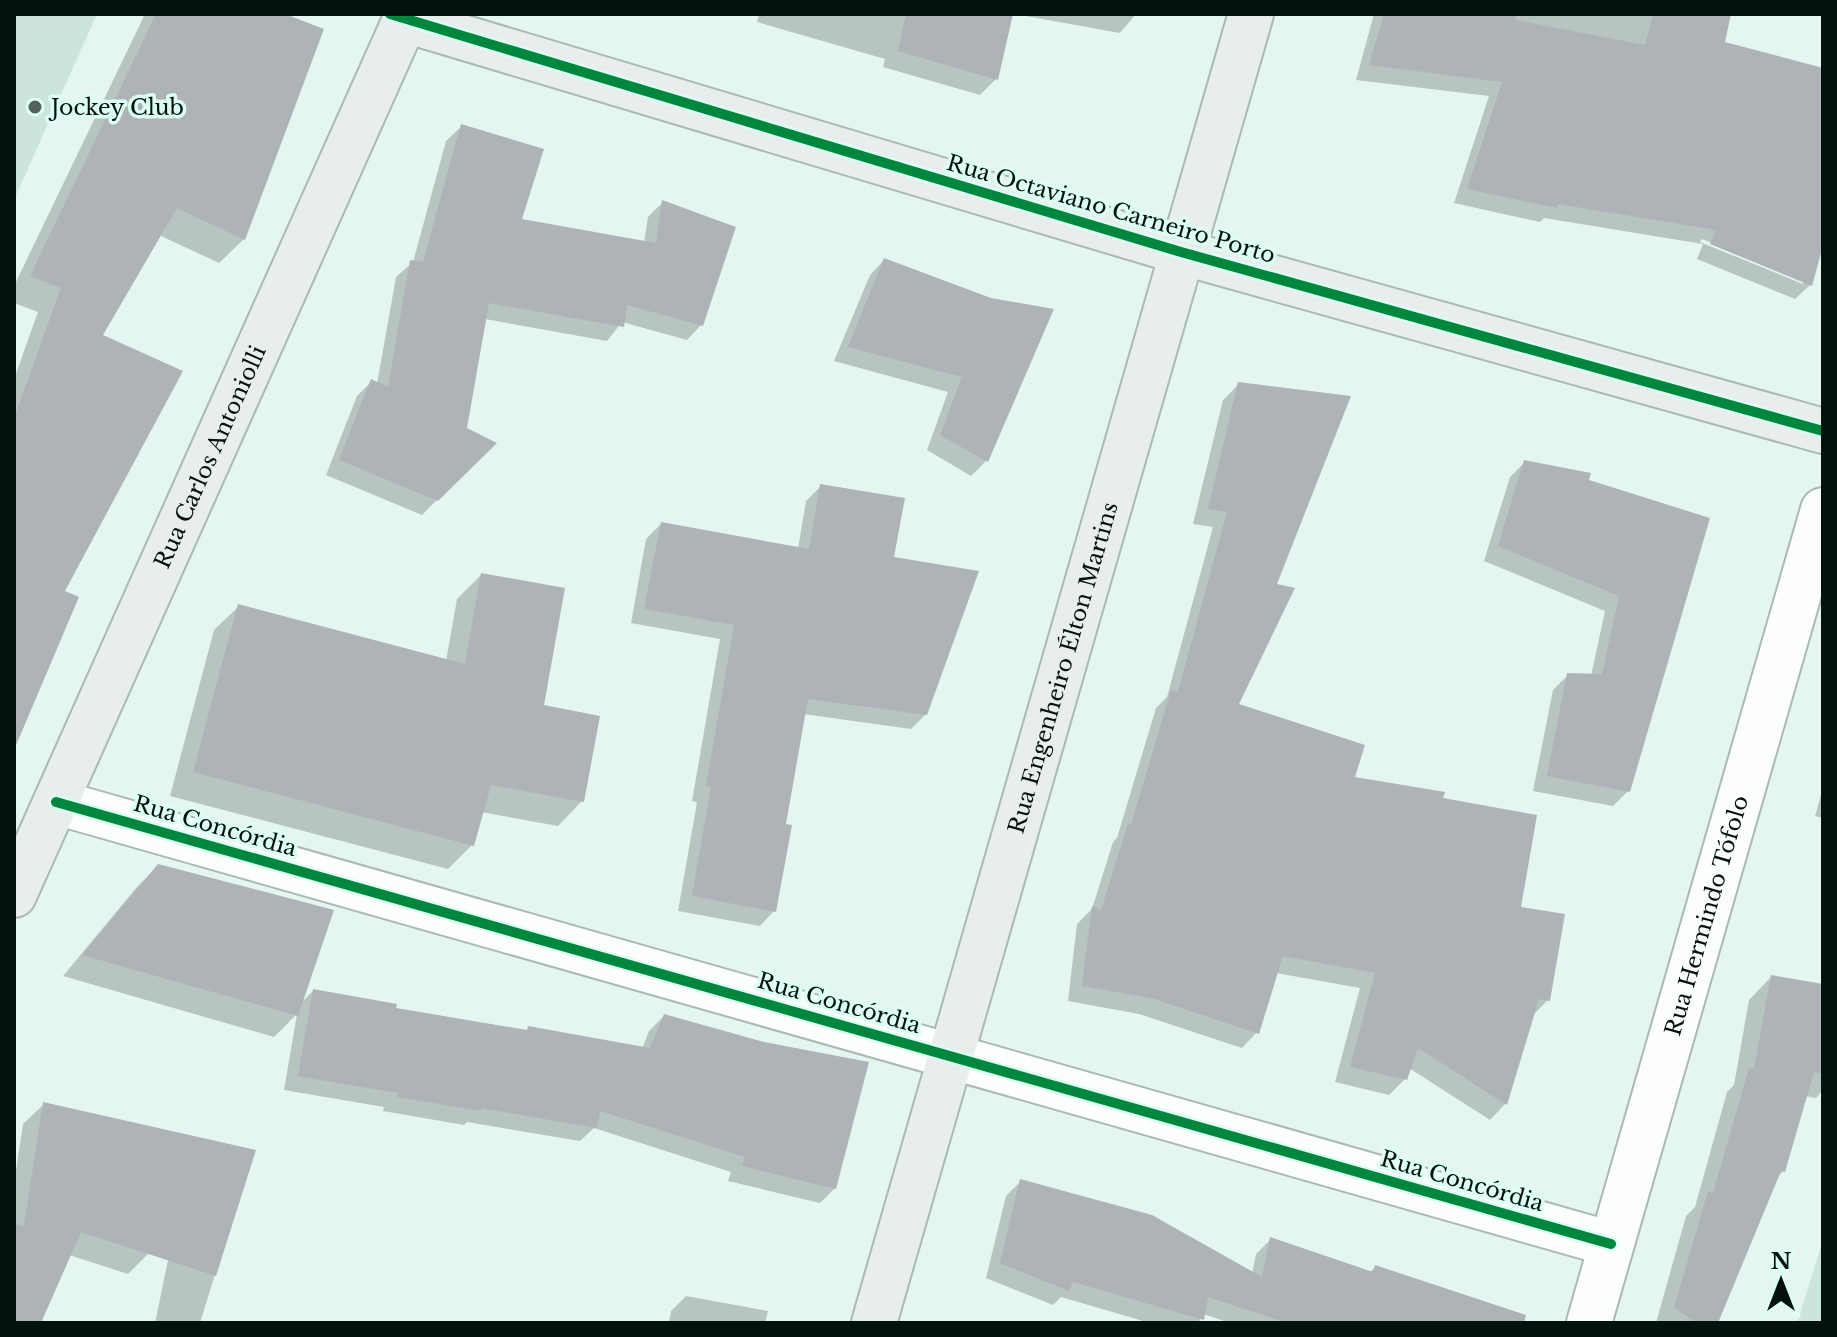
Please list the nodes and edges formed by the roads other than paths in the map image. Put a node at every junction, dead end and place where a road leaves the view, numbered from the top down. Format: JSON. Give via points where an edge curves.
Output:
{"nodes":[{"id":1,"x":1251,"y":14,"type":"edge"},
{"id":2,"x":398,"y":17,"type":"edge"},
{"id":3,"x":1181,"y":252,"type":"junction"},
{"id":4,"x":1823,"y":431,"type":"edge"},
{"id":5,"x":1823,"y":510,"type":"edge"},
{"id":6,"x":56,"y":802,"type":"junction"},
{"id":7,"x":14,"y":895,"type":"edge"},
{"id":8,"x":951,"y":1056,"type":"junction"},
{"id":9,"x":1611,"y":1244,"type":"junction"},
{"id":10,"x":874,"y":1323,"type":"edge"},
{"id":11,"x":1589,"y":1323,"type":"edge"}],
"edges":[{"from":1,"to":3,"type":"street","name":"Rua Engenheiro Élton Martins"},
{"from":2,"to":3,"type":"street","name":"Rua Octaviano Carneiro Porto"},
{"from":2,"to":6,"type":"street","name":"Rua Carlos Antoniolli"},
{"from":3,"to":4,"type":"street","name":"Rua Octaviano Carneiro Porto"},
{"from":3,"to":8,"type":"street","name":"Rua Engenheiro Élton Martins"},
{"from":5,"to":9,"type":"street","name":"Rua Hermindo Tófolo"},
{"from":6,"to":7,"type":"street","name":"Rua Carlos Antoniolli"},
{"from":6,"to":8,"type":"street","name":"Rua Concórdia"},
{"from":8,"to":9,"type":"street","name":"Rua Concórdia"},
{"from":8,"to":10,"type":"street","name":"Rua Engenheiro Élton Martins"},
{"from":9,"to":11,"type":"street","name":"Rua Hermindo Tófolo"}]}
